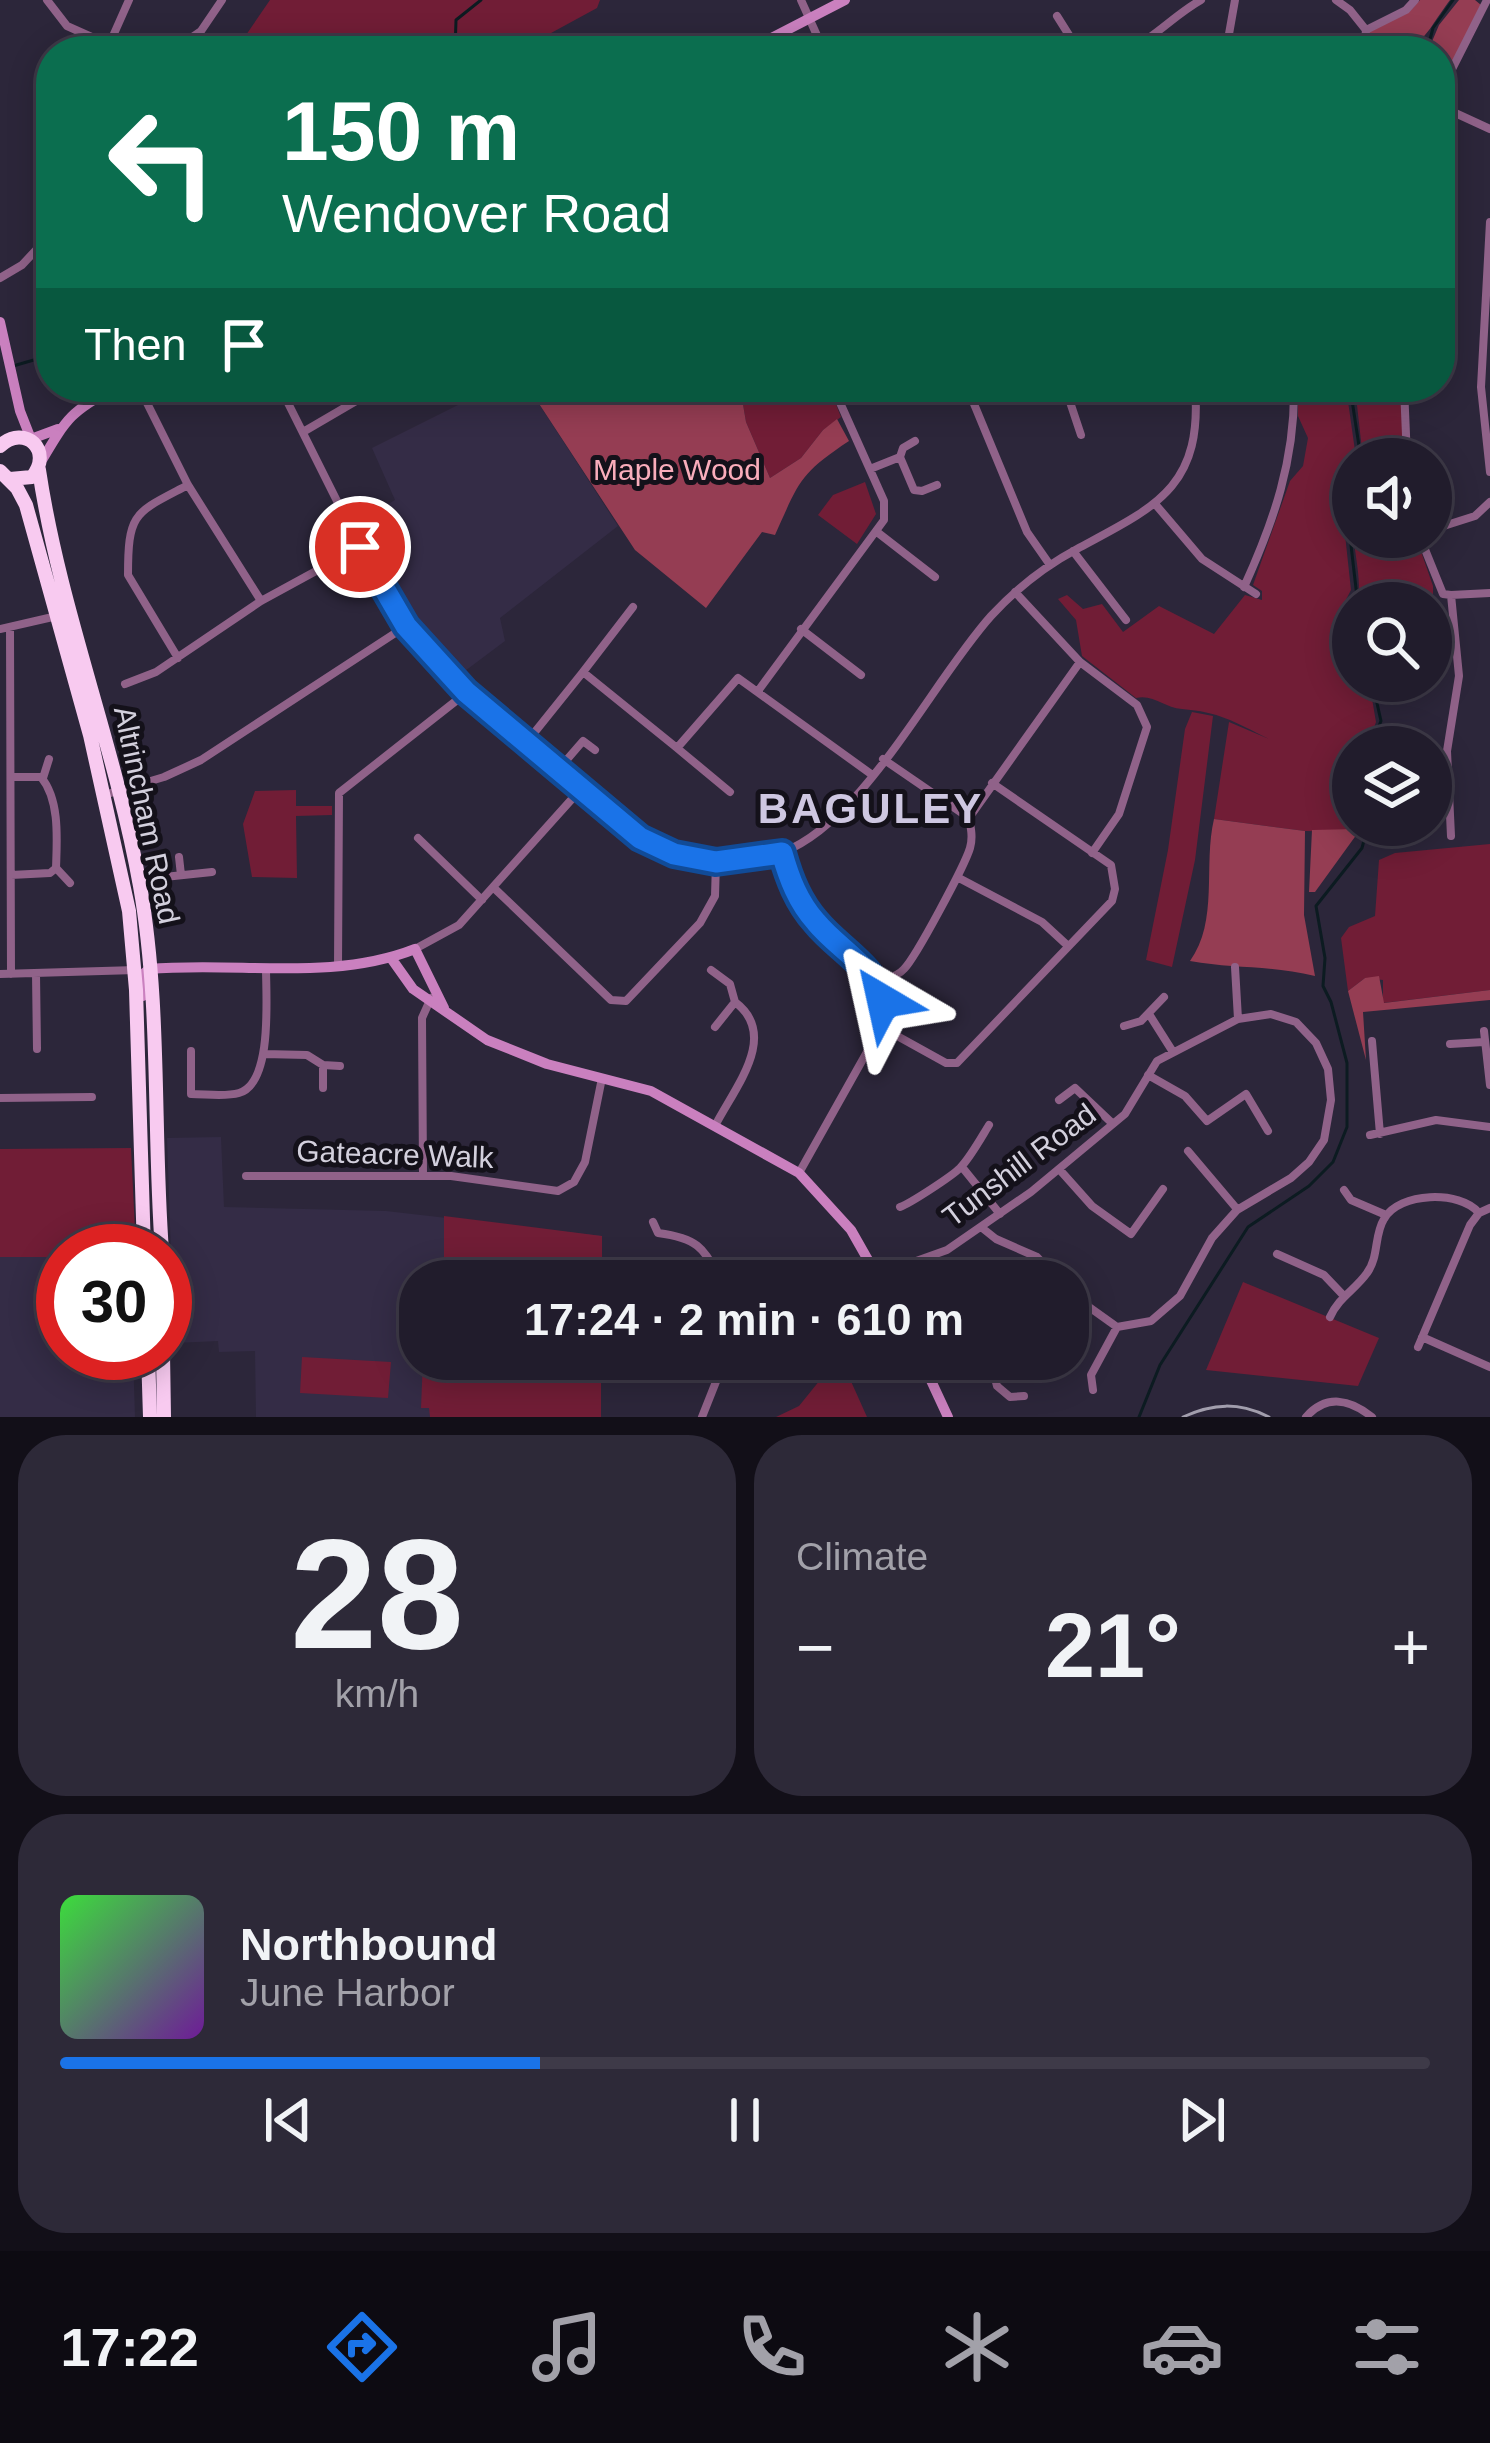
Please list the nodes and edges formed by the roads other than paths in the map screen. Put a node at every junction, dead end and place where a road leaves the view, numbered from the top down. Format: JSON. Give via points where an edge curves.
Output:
{"nodes":[{"id":1,"x":47,"y":0,"type":"edge"},
{"id":2,"x":129,"y":0,"type":"edge"},
{"id":3,"x":222,"y":0,"type":"edge"},
{"id":4,"x":801,"y":0,"type":"edge"},
{"id":5,"x":845,"y":0,"type":"edge"},
{"id":6,"x":1201,"y":0,"type":"edge"},
{"id":7,"x":1235,"y":0,"type":"edge"},
{"id":8,"x":1336,"y":0,"type":"edge"},
{"id":9,"x":1415,"y":0,"type":"edge"},
{"id":10,"x":1487,"y":0,"type":"edge"},
{"id":11,"x":1058,"y":16,"type":"dead end"},
{"id":12,"x":811,"y":18,"type":"junction"},
{"id":13,"x":1366,"y":30,"type":"junction"},
{"id":14,"x":90,"y":36,"type":"edge"},
{"id":15,"x":113,"y":36,"type":"edge"},
{"id":16,"x":194,"y":36,"type":"edge"},
{"id":17,"x":776,"y":36,"type":"edge"},
{"id":18,"x":818,"y":36,"type":"edge"},
{"id":19,"x":1070,"y":36,"type":"edge"},
{"id":20,"x":1152,"y":36,"type":"edge"},
{"id":21,"x":1229,"y":36,"type":"edge"},
{"id":22,"x":1365,"y":36,"type":"edge"},
{"id":23,"x":1455,"y":63,"type":"edge"},
{"id":24,"x":1455,"y":113,"type":"edge"},
{"id":25,"x":1490,"y":129,"type":"edge"},
{"id":26,"x":1490,"y":221,"type":"edge"},
{"id":27,"x":36,"y":250,"type":"edge"},
{"id":28,"x":0,"y":278,"type":"edge"},
{"id":29,"x":0,"y":322,"type":"edge"},
{"id":30,"x":89,"y":402,"type":"edge"},
{"id":31,"x":146,"y":402,"type":"edge"},
{"id":32,"x":288,"y":402,"type":"edge"},
{"id":33,"x":354,"y":402,"type":"edge"},
{"id":34,"x":842,"y":402,"type":"edge"},
{"id":35,"x":973,"y":402,"type":"edge"},
{"id":36,"x":1070,"y":402,"type":"edge"},
{"id":37,"x":1196,"y":402,"type":"edge"},
{"id":38,"x":1293,"y":402,"type":"edge"},
{"id":39,"x":1405,"y":402,"type":"edge"},
{"id":40,"x":20,"y":411,"type":"junction"},
{"id":41,"x":58,"y":429,"type":"junction"},
{"id":42,"x":303,"y":432,"type":"junction"},
{"id":43,"x":1081,"y":435,"type":"dead end"},
{"id":44,"x":6,"y":438,"type":"edge"},
{"id":45,"x":1406,"y":438,"type":"edge"},
{"id":46,"x":31,"y":439,"type":"junction"},
{"id":47,"x":915,"y":441,"type":"dead end"},
{"id":48,"x":900,"y":457,"type":"junction"},
{"id":49,"x":40,"y":465,"type":"junction"},
{"id":50,"x":870,"y":469,"type":"junction"},
{"id":51,"x":1490,"y":472,"type":"edge"},
{"id":52,"x":4,"y":475,"type":"edge"},
{"id":53,"x":188,"y":485,"type":"junction"},
{"id":54,"x":937,"y":485,"type":"dead end"},
{"id":55,"x":1490,"y":502,"type":"edge"},
{"id":56,"x":1156,"y":505,"type":"junction"},
{"id":57,"x":1452,"y":523,"type":"edge"},
{"id":58,"x":877,"y":532,"type":"junction"},
{"id":59,"x":360,"y":547,"type":"junction"},
{"id":60,"x":1073,"y":551,"type":"junction"},
{"id":61,"x":1050,"y":566,"type":"junction"},
{"id":62,"x":935,"y":577,"type":"dead end"},
{"id":63,"x":1244,"y":587,"type":"junction"},
{"id":64,"x":1015,"y":592,"type":"junction"},
{"id":65,"x":1490,"y":593,"type":"edge"},
{"id":66,"x":1256,"y":594,"type":"dead end"},
{"id":67,"x":1452,"y":595,"type":"edge"},
{"id":68,"x":261,"y":602,"type":"junction"},
{"id":69,"x":633,"y":608,"type":"dead end"},
{"id":70,"x":1452,"y":611,"type":"edge"},
{"id":71,"x":64,"y":614,"type":"junction"},
{"id":72,"x":1126,"y":620,"type":"dead end"},
{"id":73,"x":406,"y":626,"type":"junction"},
{"id":74,"x":5,"y":629,"type":"edge"},
{"id":75,"x":801,"y":629,"type":"junction"},
{"id":76,"x":178,"y":658,"type":"junction"},
{"id":77,"x":1080,"y":662,"type":"junction"},
{"id":78,"x":583,"y":672,"type":"junction"},
{"id":79,"x":861,"y":675,"type":"dead end"},
{"id":80,"x":125,"y":684,"type":"dead end"},
{"id":81,"x":758,"y":691,"type":"junction"},
{"id":82,"x":466,"y":692,"type":"junction"},
{"id":83,"x":1451,"y":726,"type":"edge"},
{"id":84,"x":526,"y":743,"type":"junction"},
{"id":85,"x":677,"y":748,"type":"junction"},
{"id":86,"x":595,"y":750,"type":"dead end"},
{"id":87,"x":49,"y":759,"type":"dead end"},
{"id":88,"x":884,"y":759,"type":"junction"},
{"id":89,"x":7,"y":770,"type":"edge"},
{"id":90,"x":557,"y":771,"type":"junction"},
{"id":91,"x":871,"y":774,"type":"junction"},
{"id":92,"x":43,"y":778,"type":"junction"},
{"id":93,"x":992,"y":783,"type":"junction"},
{"id":94,"x":580,"y":790,"type":"junction"},
{"id":95,"x":112,"y":792,"type":"junction"},
{"id":96,"x":730,"y":792,"type":"dead end"},
{"id":97,"x":969,"y":818,"type":"junction"},
{"id":98,"x":418,"y":838,"type":"dead end"},
{"id":99,"x":782,"y":853,"type":"junction"},
{"id":100,"x":1092,"y":853,"type":"junction"},
{"id":101,"x":178,"y":857,"type":"dead end"},
{"id":102,"x":716,"y":862,"type":"junction"},
{"id":103,"x":56,"y":868,"type":"junction"},
{"id":104,"x":212,"y":872,"type":"dead end"},
{"id":105,"x":11,"y":874,"type":"junction"},
{"id":106,"x":181,"y":875,"type":"junction"},
{"id":107,"x":957,"y":877,"type":"junction"},
{"id":108,"x":132,"y":881,"type":"junction"},
{"id":109,"x":70,"y":883,"type":"dead end"},
{"id":110,"x":494,"y":888,"type":"junction"},
{"id":111,"x":482,"y":900,"type":"junction"},
{"id":112,"x":1067,"y":945,"type":"junction"},
{"id":113,"x":415,"y":949,"type":"junction"},
{"id":114,"x":391,"y":958,"type":"junction"},
{"id":115,"x":338,"y":967,"type":"junction"},
{"id":116,"x":1235,"y":967,"type":"dead end"},
{"id":117,"x":266,"y":968,"type":"junction"},
{"id":118,"x":142,"y":970,"type":"junction"},
{"id":119,"x":711,"y":970,"type":"dead end"},
{"id":120,"x":0,"y":974,"type":"edge"},
{"id":121,"x":11,"y":974,"type":"junction"},
{"id":122,"x":36,"y":974,"type":"junction"},
{"id":123,"x":878,"y":983,"type":"junction"},
{"id":124,"x":432,"y":997,"type":"junction"},
{"id":125,"x":1165,"y":998,"type":"dead end"},
{"id":126,"x":735,"y":1002,"type":"junction"},
{"id":127,"x":1149,"y":1014,"type":"junction"},
{"id":128,"x":1238,"y":1018,"type":"junction"},
{"id":129,"x":1124,"y":1026,"type":"dead end"},
{"id":130,"x":880,"y":1027,"type":"junction"},
{"id":131,"x":715,"y":1028,"type":"dead end"},
{"id":132,"x":1372,"y":1041,"type":"dead end"},
{"id":133,"x":1450,"y":1044,"type":"dead end"},
{"id":134,"x":37,"y":1049,"type":"dead end"},
{"id":135,"x":191,"y":1052,"type":"dead end"},
{"id":136,"x":1173,"y":1052,"type":"junction"},
{"id":137,"x":264,"y":1054,"type":"junction"},
{"id":138,"x":323,"y":1065,"type":"junction"},
{"id":139,"x":340,"y":1066,"type":"dead end"},
{"id":140,"x":1148,"y":1075,"type":"junction"},
{"id":141,"x":602,"y":1078,"type":"junction"},
{"id":142,"x":1490,"y":1085,"type":"edge"},
{"id":143,"x":323,"y":1088,"type":"dead end"},
{"id":144,"x":92,"y":1097,"type":"dead end"},
{"id":145,"x":0,"y":1098,"type":"edge"},
{"id":146,"x":1059,"y":1100,"type":"dead end"},
{"id":147,"x":716,"y":1124,"type":"junction"},
{"id":148,"x":1113,"y":1124,"type":"junction"},
{"id":149,"x":989,"y":1125,"type":"dead end"},
{"id":150,"x":1490,"y":1126,"type":"edge"},
{"id":151,"x":1268,"y":1131,"type":"dead end"},
{"id":152,"x":1188,"y":1151,"type":"dead end"},
{"id":153,"x":962,"y":1166,"type":"junction"},
{"id":154,"x":1058,"y":1169,"type":"junction"},
{"id":155,"x":800,"y":1173,"type":"junction"},
{"id":156,"x":423,"y":1175,"type":"junction"},
{"id":157,"x":246,"y":1176,"type":"dead end"},
{"id":158,"x":1163,"y":1189,"type":"dead end"},
{"id":159,"x":1344,"y":1190,"type":"dead end"},
{"id":160,"x":900,"y":1207,"type":"dead end"},
{"id":161,"x":1490,"y":1208,"type":"edge"},
{"id":162,"x":1237,"y":1210,"type":"junction"},
{"id":163,"x":1479,"y":1213,"type":"junction"},
{"id":164,"x":1000,"y":1214,"type":"junction"},
{"id":165,"x":1386,"y":1215,"type":"junction"},
{"id":166,"x":653,"y":1222,"type":"dead end"},
{"id":167,"x":144,"y":1224,"type":"edge"},
{"id":168,"x":159,"y":1224,"type":"edge"},
{"id":169,"x":981,"y":1227,"type":"junction"},
{"id":170,"x":1277,"y":1254,"type":"dead end"},
{"id":171,"x":1037,"y":1256,"type":"junction"},
{"id":172,"x":711,"y":1260,"type":"edge"},
{"id":173,"x":868,"y":1260,"type":"edge"},
{"id":174,"x":922,"y":1260,"type":"edge"},
{"id":175,"x":1034,"y":1260,"type":"edge"},
{"id":176,"x":1041,"y":1260,"type":"edge"},
{"id":177,"x":1343,"y":1295,"type":"junction"},
{"id":178,"x":1089,"y":1307,"type":"edge"},
{"id":179,"x":1330,"y":1317,"type":"dead end"},
{"id":180,"x":1117,"y":1327,"type":"junction"},
{"id":181,"x":1422,"y":1337,"type":"junction"},
{"id":182,"x":1418,"y":1347,"type":"dead end"},
{"id":183,"x":1490,"y":1367,"type":"edge"},
{"id":184,"x":149,"y":1380,"type":"edge"},
{"id":185,"x":163,"y":1380,"type":"edge"},
{"id":186,"x":717,"y":1380,"type":"edge"},
{"id":187,"x":931,"y":1380,"type":"edge"},
{"id":188,"x":996,"y":1380,"type":"edge"},
{"id":189,"x":1093,"y":1390,"type":"dead end"},
{"id":190,"x":1024,"y":1396,"type":"dead end"},
{"id":191,"x":150,"y":1417,"type":"edge"},
{"id":192,"x":164,"y":1417,"type":"edge"},
{"id":193,"x":702,"y":1417,"type":"edge"},
{"id":194,"x":947,"y":1417,"type":"edge"},
{"id":195,"x":1306,"y":1417,"type":"edge"},
{"id":196,"x":1372,"y":1417,"type":"edge"}],
"edges":[{"from":1,"to":14,"type":"street","via":[[64,24]]},
{"from":2,"to":15,"type":"street"},
{"from":3,"to":16,"type":"street"},
{"from":4,"to":12,"type":"street"},
{"from":5,"to":12,"type":"main road"},
{"from":6,"to":20,"type":"street"},
{"from":7,"to":21,"type":"street"},
{"from":8,"to":13,"type":"street"},
{"from":9,"to":13,"type":"street"},
{"from":10,"to":23,"type":"street"},
{"from":11,"to":19,"type":"street"},
{"from":12,"to":17,"type":"main road"},
{"from":12,"to":18,"type":"street"},
{"from":13,"to":22,"type":"street"},
{"from":24,"to":25,"type":"street"},
{"from":26,"to":51,"type":"street","via":[[1481,387]]},
{"from":27,"to":28,"type":"street"},
{"from":29,"to":40,"type":"main road"},
{"from":30,"to":41,"type":"main road"},
{"from":31,"to":53,"type":"street"},
{"from":32,"to":42,"type":"street"},
{"from":33,"to":42,"type":"street"},
{"from":34,"to":50,"type":"street"},
{"from":35,"to":61,"type":"street","via":[[1027,532]]},
{"from":36,"to":43,"type":"street"},
{"from":37,"to":56,"type":"street","via":[[1190,452]]},
{"from":38,"to":63,"type":"street","via":[[1286,477]]},
{"from":39,"to":45,"type":"street"},
{"from":40,"to":44,"type":"main road"},
{"from":40,"to":46,"type":"main road"},
{"from":41,"to":46,"type":"main road"},
{"from":41,"to":49,"type":"main road"},
{"from":42,"to":59,"type":"street"},
{"from":44,"to":46,"type":"highway"},
{"from":46,"to":49,"type":"highway","name":"Altrincham Road"},
{"from":47,"to":48,"type":"street"},
{"from":48,"to":50,"type":"street"},
{"from":48,"to":54,"type":"street","via":[[914,490]]},
{"from":49,"to":52,"type":"highway","via":[[28,479]]},
{"from":49,"to":71,"type":"highway","name":"Altrincham Road"},
{"from":50,"to":58,"type":"street","via":[[886,511]]},
{"from":52,"to":71,"type":"highway","name":"Altrincham Road","via":[[26,505]]},
{"from":53,"to":68,"type":"street"},
{"from":53,"to":76,"type":"street","via":[[133,519],[128,560],[128,574]]},
{"from":55,"to":57,"type":"street"},
{"from":56,"to":60,"type":"street"},
{"from":56,"to":63,"type":"street","via":[[1202,559]]},
{"from":58,"to":62,"type":"street"},
{"from":58,"to":75,"type":"street"},
{"from":59,"to":68,"type":"street"},
{"from":59,"to":73,"type":"street"},
{"from":60,"to":61,"type":"street"},
{"from":60,"to":72,"type":"street"},
{"from":61,"to":64,"type":"street"},
{"from":63,"to":66,"type":"street"},
{"from":64,"to":77,"type":"street"},
{"from":64,"to":88,"type":"street"},
{"from":65,"to":67,"type":"street"},
{"from":68,"to":76,"type":"street"},
{"from":69,"to":78,"type":"street"},
{"from":70,"to":83,"type":"street","via":[[1460,676]]},
{"from":71,"to":74,"type":"street"},
{"from":71,"to":95,"type":"highway","name":"Altrincham Road"},
{"from":73,"to":82,"type":"street"},
{"from":73,"to":95,"type":"street","via":[[201,760]]},
{"from":74,"to":89,"type":"street"},
{"from":75,"to":79,"type":"street"},
{"from":75,"to":81,"type":"street"},
{"from":76,"to":80,"type":"street"},
{"from":77,"to":93,"type":"street"},
{"from":77,"to":100,"type":"street","via":[[1137,705],[1147,727],[1119,814]]},
{"from":78,"to":84,"type":"street"},
{"from":78,"to":85,"type":"street"},
{"from":81,"to":85,"type":"street","via":[[738,678]]},
{"from":81,"to":91,"type":"street"},
{"from":82,"to":84,"type":"street"},
{"from":82,"to":115,"type":"street","via":[[339,793]]},
{"from":84,"to":90,"type":"street"},
{"from":85,"to":96,"type":"street"},
{"from":86,"to":90,"type":"street","via":[[583,741]]},
{"from":87,"to":92,"type":"street"},
{"from":88,"to":91,"type":"street"},
{"from":88,"to":97,"type":"street"},
{"from":89,"to":92,"type":"street"},
{"from":89,"to":105,"type":"street"},
{"from":90,"to":94,"type":"street"},
{"from":91,"to":99,"type":"street","via":[[832,821]]},
{"from":92,"to":103,"type":"street","via":[[56,817]]},
{"from":93,"to":97,"type":"street"},
{"from":93,"to":100,"type":"street"},
{"from":94,"to":102,"type":"street","via":[[655,848]]},
{"from":94,"to":110,"type":"street"},
{"from":95,"to":108,"type":"highway","name":"Altrincham Road"},
{"from":97,"to":107,"type":"street","via":[[971,847]]},
{"from":98,"to":111,"type":"street"},
{"from":99,"to":102,"type":"street"},
{"from":99,"to":123,"type":"street","via":[[807,910]]},
{"from":100,"to":112,"type":"street","via":[[1111,866],[1112,901]]},
{"from":101,"to":106,"type":"street"},
{"from":102,"to":110,"type":"street","via":[[715,896],[700,923],[626,1001],[611,1000]]},
{"from":103,"to":105,"type":"street"},
{"from":103,"to":109,"type":"street"},
{"from":104,"to":106,"type":"street"},
{"from":105,"to":121,"type":"street"},
{"from":106,"to":108,"type":"street"},
{"from":107,"to":112,"type":"street","via":[[1042,922]]},
{"from":107,"to":123,"type":"street","via":[[903,971]]},
{"from":108,"to":118,"type":"highway","name":"Altrincham Road"},
{"from":110,"to":111,"type":"street"},
{"from":111,"to":113,"type":"street","via":[[459,925]]},
{"from":112,"to":130,"type":"street","via":[[957,1063]]},
{"from":113,"to":114,"type":"main road"},
{"from":113,"to":124,"type":"main road"},
{"from":114,"to":115,"type":"main road"},
{"from":114,"to":124,"type":"main road"},
{"from":115,"to":117,"type":"main road"},
{"from":116,"to":128,"type":"street"},
{"from":117,"to":118,"type":"main road"},
{"from":117,"to":137,"type":"street"},
{"from":118,"to":122,"type":"street"},
{"from":118,"to":167,"type":"highway","name":"Altrincham Road"},
{"from":118,"to":168,"type":"highway","name":"Altrincham Road"},
{"from":119,"to":126,"type":"street","via":[[730,984]]},
{"from":120,"to":121,"type":"street"},
{"from":121,"to":122,"type":"street"},
{"from":122,"to":134,"type":"street"},
{"from":123,"to":130,"type":"street"},
{"from":124,"to":141,"type":"main road","via":[[508,1050]]},
{"from":124,"to":156,"type":"street","via":[[422,1018]]},
{"from":125,"to":127,"type":"street"},
{"from":126,"to":131,"type":"street"},
{"from":126,"to":147,"type":"street","via":[[754,1021],[757,1040]]},
{"from":127,"to":129,"type":"street"},
{"from":127,"to":136,"type":"street"},
{"from":128,"to":136,"type":"street","name":"Tunshill Road"},
{"from":128,"to":162,"type":"street","via":[[1271,1014],[1296,1022],[1328,1069],[1331,1100],[1324,1140],[1309,1162]]},
{"from":130,"to":155,"type":"street"},
{"from":132,"to":150,"type":"street","via":[[1375,1134],[1436,1120]]},
{"from":133,"to":142,"type":"street","via":[[1484,1036]]},
{"from":135,"to":137,"type":"street","via":[[191,1094],[248,1089]]},
{"from":136,"to":140,"type":"street","name":"Tunshill Road"},
{"from":137,"to":138,"type":"street","via":[[308,1055]]},
{"from":138,"to":139,"type":"street"},
{"from":138,"to":143,"type":"street"},
{"from":140,"to":148,"type":"street","name":"Tunshill Road"},
{"from":140,"to":151,"type":"street","via":[[1185,1096],[1207,1121],[1246,1094]]},
{"from":141,"to":147,"type":"main road","via":[[651,1091]]},
{"from":141,"to":156,"type":"street","name":"Gateacre Walk","via":[[585,1162],[566,1189]]},
{"from":144,"to":145,"type":"street"},
{"from":146,"to":148,"type":"street","via":[[1075,1088]]},
{"from":147,"to":155,"type":"main road"},
{"from":148,"to":154,"type":"street","name":"Tunshill Road"},
{"from":149,"to":153,"type":"street"},
{"from":152,"to":162,"type":"street"},
{"from":153,"to":160,"type":"street"},
{"from":153,"to":164,"type":"street"},
{"from":154,"to":158,"type":"street","via":[[1131,1234]]},
{"from":154,"to":164,"type":"street","name":"Tunshill Road"},
{"from":155,"to":173,"type":"main road"},
{"from":156,"to":157,"type":"street","name":"Gateacre Walk"},
{"from":159,"to":165,"type":"street"},
{"from":161,"to":163,"type":"street"},
{"from":162,"to":180,"type":"street","via":[[1211,1238],[1180,1296],[1151,1321]]},
{"from":163,"to":165,"type":"street","via":[[1443,1198]]},
{"from":163,"to":181,"type":"street"},
{"from":164,"to":169,"type":"street","name":"Tunshill Road"},
{"from":165,"to":177,"type":"street","via":[[1374,1262]]},
{"from":166,"to":172,"type":"street","via":[[658,1233],[686,1237]]},
{"from":169,"to":171,"type":"street"},
{"from":169,"to":174,"type":"street","name":"Tunshill Road"},
{"from":170,"to":177,"type":"street","via":[[1324,1275]]},
{"from":171,"to":175,"type":"street"},
{"from":171,"to":176,"type":"street"},
{"from":177,"to":179,"type":"street"},
{"from":178,"to":180,"type":"street"},
{"from":180,"to":189,"type":"street","via":[[1091,1375]]},
{"from":181,"to":182,"type":"street"},
{"from":181,"to":183,"type":"street"},
{"from":184,"to":191,"type":"highway"},
{"from":185,"to":192,"type":"highway"},
{"from":186,"to":193,"type":"street"},
{"from":187,"to":194,"type":"main road"},
{"from":188,"to":190,"type":"street","via":[[1010,1396]]},
{"from":195,"to":196,"type":"street","via":[[1336,1400]]}]}
